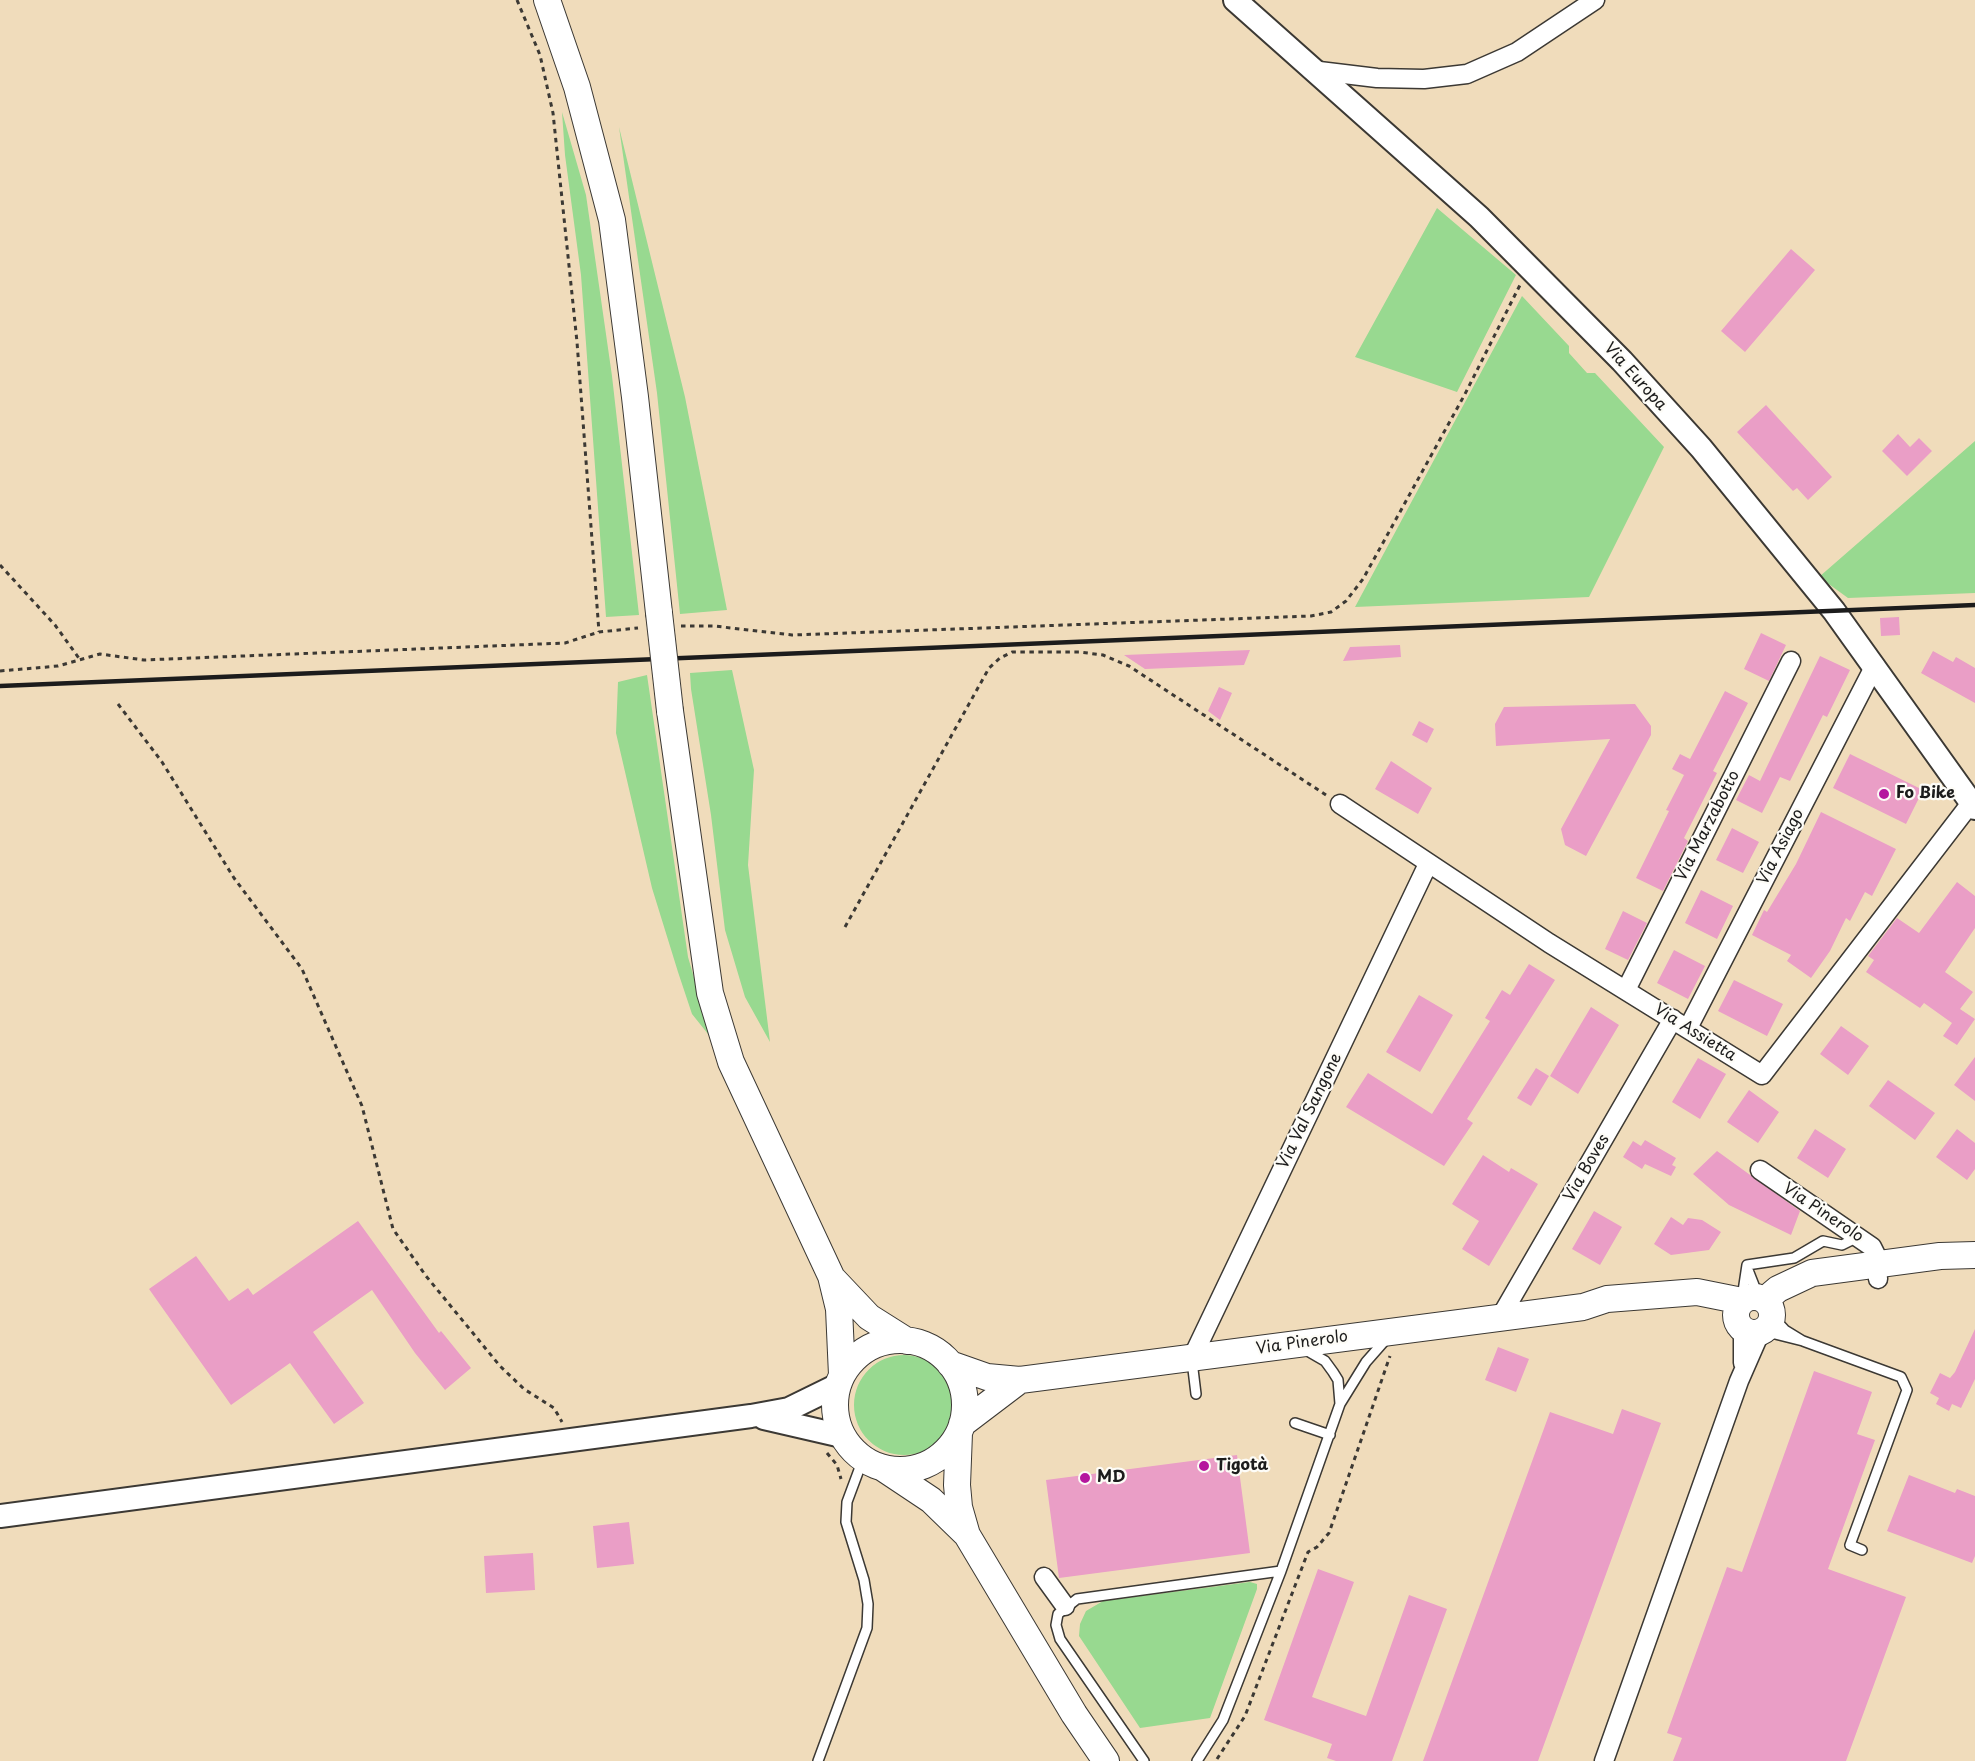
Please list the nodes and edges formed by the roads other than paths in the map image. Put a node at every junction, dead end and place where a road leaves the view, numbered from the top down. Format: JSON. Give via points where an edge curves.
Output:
{"nodes":[{"id":1,"x":547,"y":0,"type":"edge"},
{"id":2,"x":1235,"y":0,"type":"edge"},
{"id":3,"x":1595,"y":0,"type":"edge"},
{"id":4,"x":1311,"y":70,"type":"junction"},
{"id":5,"x":1791,"y":661,"type":"dead end"},
{"id":6,"x":1875,"y":665,"type":"junction"},
{"id":7,"x":1340,"y":804,"type":"road end"},
{"id":8,"x":1973,"y":806,"type":"edge"},
{"id":9,"x":1428,"y":864,"type":"junction"},
{"id":10,"x":1626,"y":990,"type":"junction"},
{"id":11,"x":1680,"y":1024,"type":"junction"},
{"id":12,"x":1760,"y":1170,"type":"dead end"},
{"id":13,"x":1854,"y":1233,"type":"junction"},
{"id":14,"x":1973,"y":1255,"type":"edge"},
{"id":15,"x":1746,"y":1265,"type":"junction"},
{"id":16,"x":1877,"y":1271,"type":"junction"},
{"id":17,"x":831,"y":1276,"type":"junction"},
{"id":18,"x":1501,"y":1316,"type":"junction"},
{"id":19,"x":1757,"y":1316,"type":"junction"},
{"id":20,"x":907,"y":1341,"type":"junction"},
{"id":21,"x":1803,"y":1341,"type":"junction"},
{"id":22,"x":1392,"y":1342,"type":"junction"},
{"id":23,"x":1290,"y":1345,"type":"junction"},
{"id":24,"x":1192,"y":1358,"type":"junction"},
{"id":25,"x":950,"y":1364,"type":"junction"},
{"id":26,"x":840,"y":1380,"type":"junction"},
{"id":27,"x":1020,"y":1380,"type":"junction"},
{"id":28,"x":1196,"y":1395,"type":"dead end"},
{"id":29,"x":1340,"y":1404,"type":"junction"},
{"id":30,"x":751,"y":1416,"type":"junction"},
{"id":31,"x":1295,"y":1423,"type":"dead end"},
{"id":32,"x":961,"y":1429,"type":"junction"},
{"id":33,"x":1330,"y":1435,"type":"junction"},
{"id":34,"x":834,"y":1444,"type":"junction"},
{"id":35,"x":873,"y":1464,"type":"junction"},
{"id":36,"x":0,"y":1515,"type":"edge"},
{"id":37,"x":967,"y":1535,"type":"junction"},
{"id":38,"x":1862,"y":1550,"type":"dead end"},
{"id":39,"x":1281,"y":1571,"type":"junction"},
{"id":40,"x":1044,"y":1577,"type":"dead end"},
{"id":41,"x":1065,"y":1606,"type":"junction"},
{"id":42,"x":818,"y":1761,"type":"edge"},
{"id":43,"x":1106,"y":1761,"type":"edge"},
{"id":44,"x":1144,"y":1761,"type":"edge"},
{"id":45,"x":1197,"y":1761,"type":"edge"},
{"id":46,"x":1604,"y":1761,"type":"edge"}],
"edges":[{"from":1,"to":17,"type":"main road","bridge":true,"via":[[577,87],[612,220],[658,622],[710,993],[731,1062]]},
{"from":2,"to":4,"type":"street","name":"Via Europa"},
{"from":3,"to":4,"type":"street","via":[[1517,52],[1467,74],[1412,79]]},
{"from":4,"to":6,"type":"street","name":"Via Europa","via":[[1471,210],[1622,361],[1701,448]]},
{"from":5,"to":10,"type":"street","name":"Via Marzabotto"},
{"from":6,"to":8,"type":"street","name":"Via Europa"},
{"from":6,"to":11,"type":"street","name":"Via Asiago"},
{"from":7,"to":9,"type":"street","name":"Via Assietta"},
{"from":8,"to":11,"type":"street","name":"Via Assietta","via":[[1762,1076]]},
{"from":9,"to":10,"type":"street","name":"Via Assietta"},
{"from":9,"to":24,"type":"street","name":"Via Val Sangone"},
{"from":10,"to":11,"type":"street","name":"Via Assietta"},
{"from":11,"to":18,"type":"street","name":"Via Boves"},
{"from":12,"to":13,"type":"street","name":"Via Pinerolo"},
{"from":13,"to":15,"type":"lane","via":[[1842,1245],[1823,1241],[1794,1258]]},
{"from":13,"to":16,"type":"street","name":"Via Pinerolo","via":[[1872,1247]]},
{"from":14,"to":16,"type":"main road","via":[[1942,1266]]},
{"from":15,"to":19,"type":"lane"},
{"from":15,"to":19,"type":"lane"},
{"from":16,"to":19,"type":"main road","via":[[1804,1291]]},
{"from":17,"to":20,"type":"main road","via":[[869,1317]]},
{"from":17,"to":26,"type":"main road","via":[[839,1309]]},
{"from":18,"to":19,"type":"main road","name":"Via Pinerolo","via":[[1583,1306],[1626,1310],[1700,1305]]},
{"from":18,"to":22,"type":"main road","name":"Via Pinerolo"},
{"from":19,"to":21,"type":"lane"},
{"from":19,"to":21,"type":"lane"},
{"from":19,"to":46,"type":"street","via":[[1742,1374]]},
{"from":20,"to":25,"type":"main road","via":[[938,1352]]},
{"from":20,"to":26,"type":"main road","via":[[887,1341],[869,1348],[853,1360]]},
{"from":21,"to":38,"type":"lane","via":[[1901,1377],[1907,1390],[1850,1545]]},
{"from":22,"to":23,"type":"main road","name":"Via Pinerolo"},
{"from":22,"to":29,"type":"lane","via":[[1366,1362]]},
{"from":23,"to":24,"type":"main road","name":"Via Pinerolo"},
{"from":23,"to":29,"type":"lane","via":[[1311,1351],[1325,1361],[1338,1380]]},
{"from":24,"to":27,"type":"main road","name":"Via Pinerolo"},
{"from":24,"to":28,"type":"lane"},
{"from":25,"to":27,"type":"main road","name":"Via Pinerolo","via":[[987,1377]]},
{"from":25,"to":32,"type":"main road","via":[[961,1382],[965,1403]]},
{"from":26,"to":30,"type":"street","via":[[789,1409]]},
{"from":26,"to":34,"type":"main road"},
{"from":27,"to":32,"type":"main road","name":"Via Pinerolo"},
{"from":29,"to":33,"type":"lane"},
{"from":30,"to":34,"type":"street","via":[[789,1422]]},
{"from":30,"to":36,"type":"street"},
{"from":31,"to":33,"type":"lane"},
{"from":32,"to":35,"type":"main road","via":[[946,1451],[927,1464],[906,1470]]},
{"from":32,"to":37,"type":"main road","via":[[957,1485]]},
{"from":33,"to":39,"type":"lane"},
{"from":34,"to":35,"type":"main road"},
{"from":35,"to":37,"type":"main road","via":[[931,1500]]},
{"from":35,"to":42,"type":"lane","via":[[851,1486],[846,1502],[846,1522],[864,1580],[867,1628]]},
{"from":37,"to":43,"type":"main road"},
{"from":39,"to":41,"type":"lane","via":[[1077,1599]]},
{"from":39,"to":45,"type":"lane","via":[[1223,1720]]},
{"from":40,"to":41,"type":"street"},
{"from":41,"to":44,"type":"lane","via":[[1056,1625],[1060,1638]]}]}
